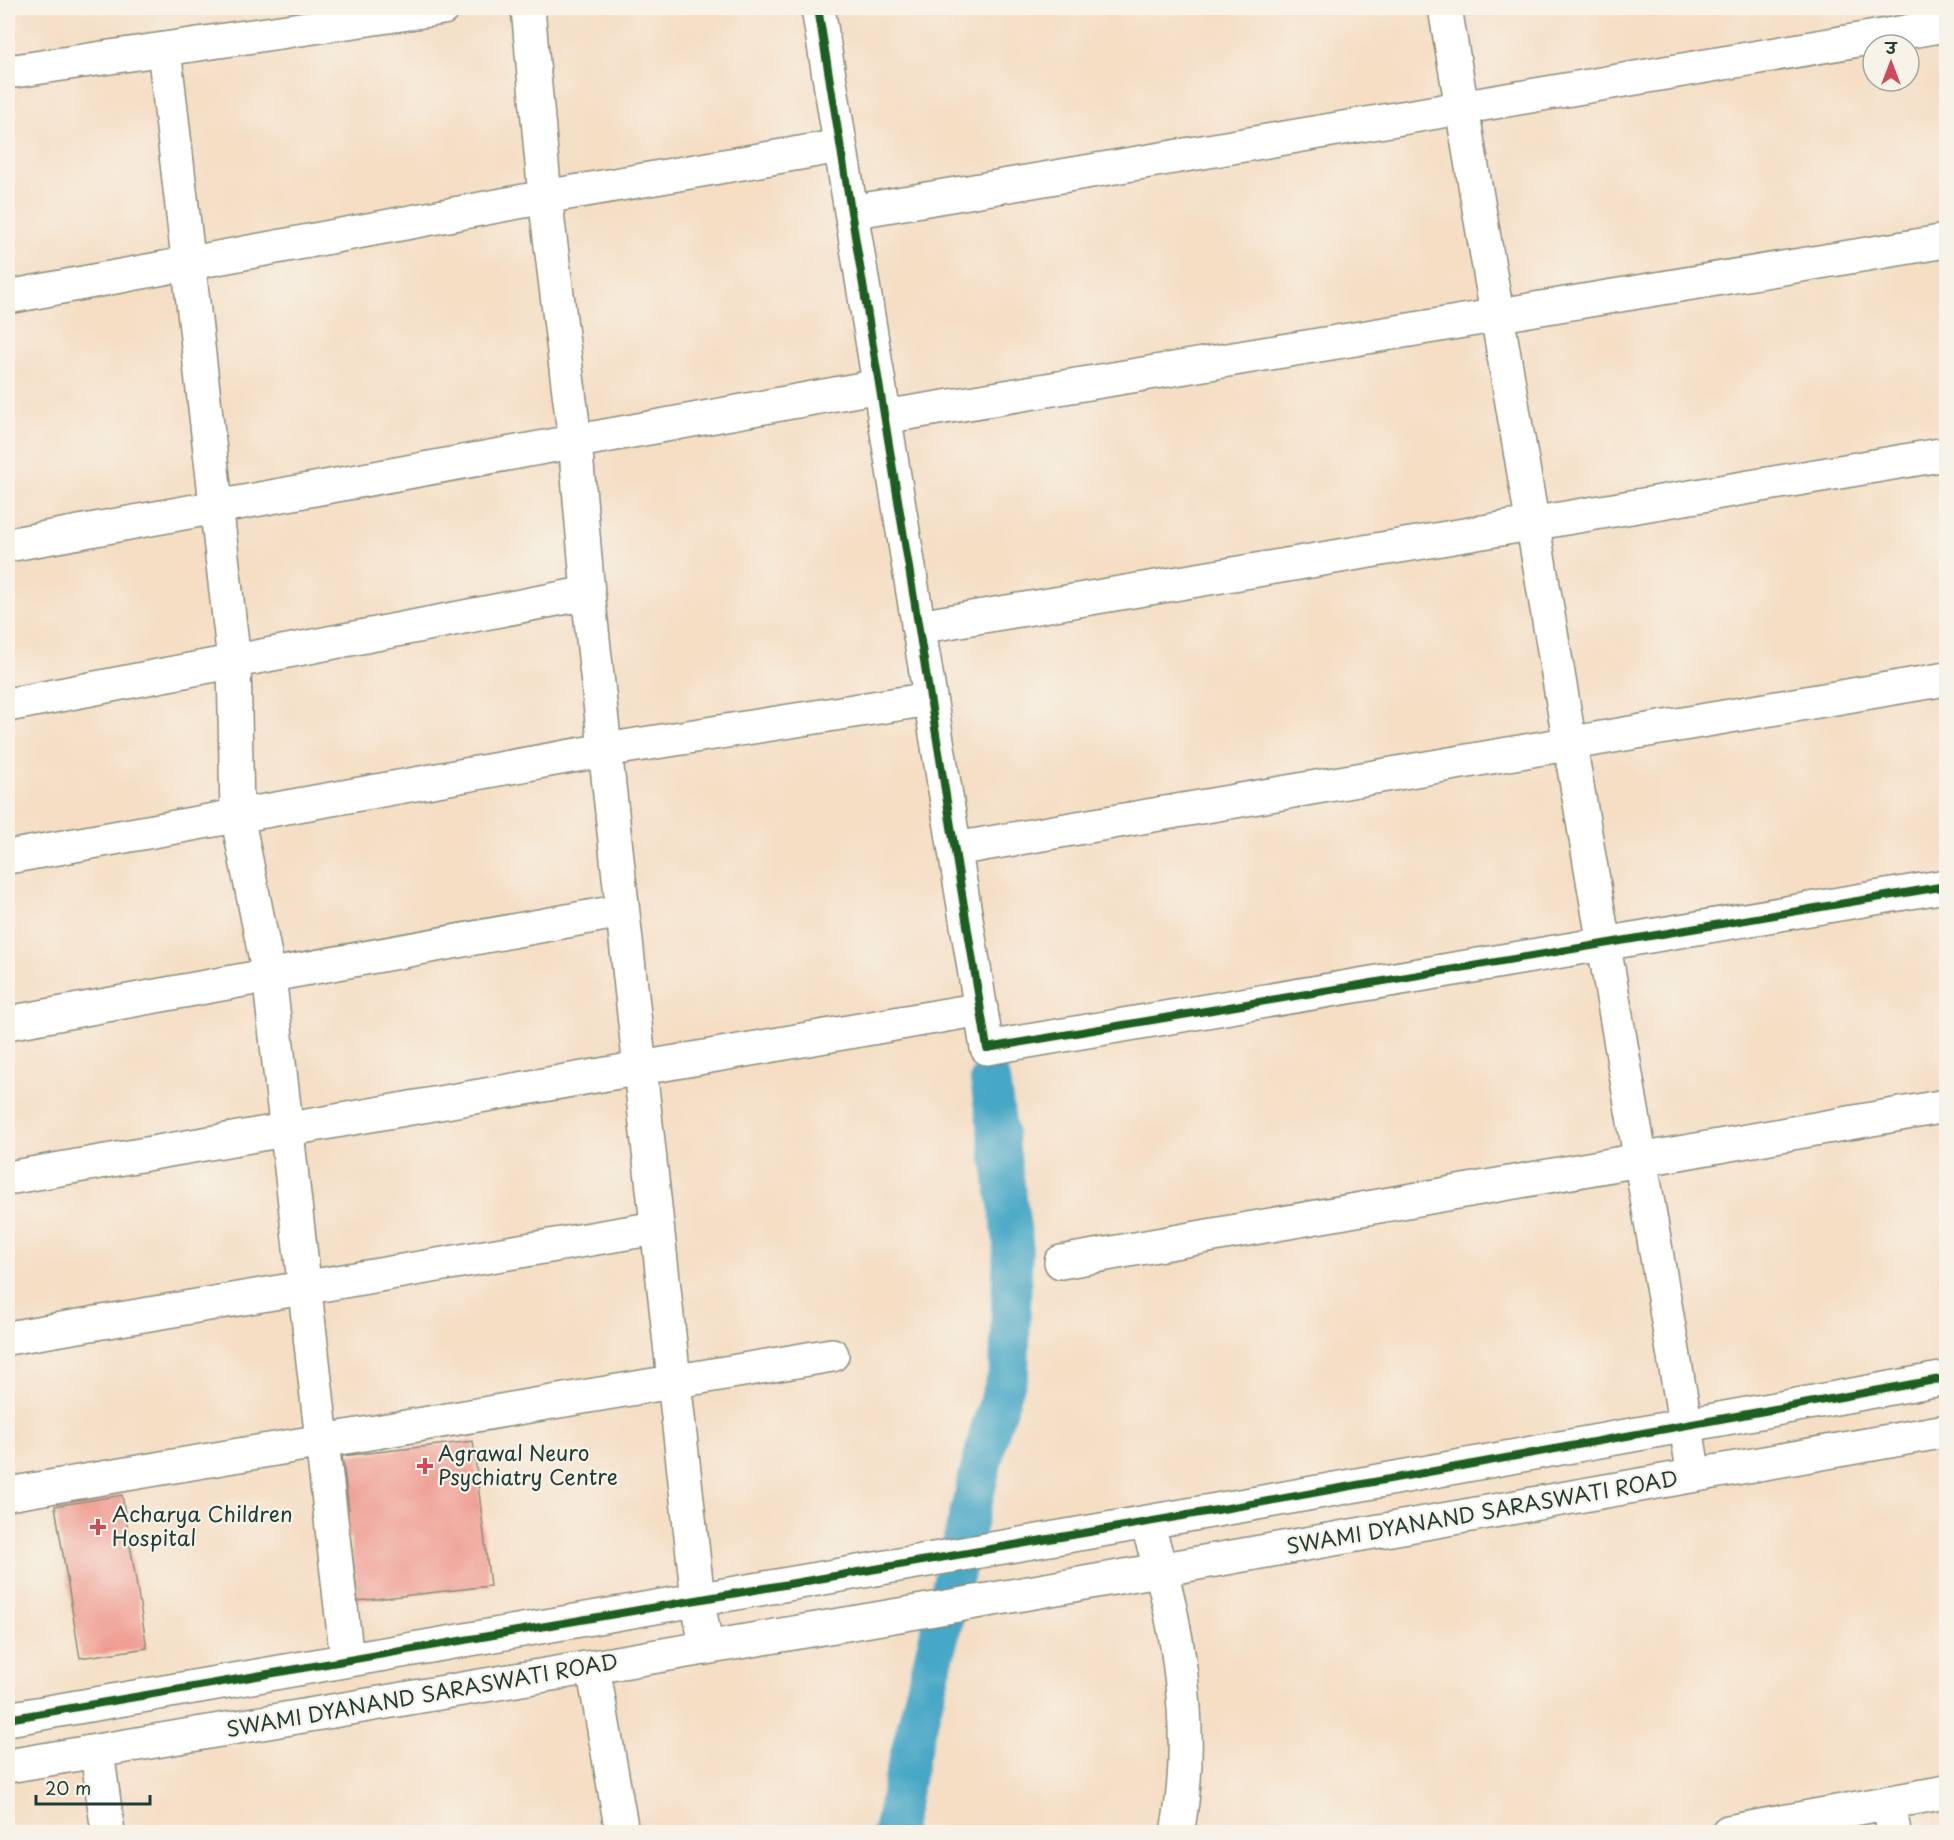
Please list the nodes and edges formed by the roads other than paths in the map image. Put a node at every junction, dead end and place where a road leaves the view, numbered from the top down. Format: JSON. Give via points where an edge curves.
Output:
{"nodes":[{"id":1,"x":443,"y":8,"type":"edge"},
{"id":2,"x":528,"y":8,"type":"edge"},
{"id":3,"x":818,"y":8,"type":"edge"},
{"id":4,"x":1445,"y":8,"type":"edge"},
{"id":5,"x":1947,"y":25,"type":"edge"},
{"id":6,"x":164,"y":49,"type":"junction"},
{"id":7,"x":8,"y":72,"type":"edge"},
{"id":8,"x":1462,"y":108,"type":"junction"},
{"id":9,"x":840,"y":147,"type":"junction"},
{"id":10,"x":546,"y":196,"type":"junction"},
{"id":11,"x":851,"y":212,"type":"junction"},
{"id":12,"x":1947,"y":241,"type":"edge"},
{"id":13,"x":190,"y":264,"type":"junction"},
{"id":14,"x":8,"y":297,"type":"edge"},
{"id":15,"x":1497,"y":315,"type":"junction"},
{"id":16,"x":882,"y":401,"type":"junction"},
{"id":17,"x":576,"y":441,"type":"junction"},
{"id":18,"x":1947,"y":454,"type":"edge"},
{"id":19,"x":216,"y":508,"type":"junction"},
{"id":20,"x":1532,"y":524,"type":"junction"},
{"id":21,"x":8,"y":545,"type":"edge"},
{"id":22,"x":588,"y":593,"type":"junction"},
{"id":23,"x":918,"y":627,"type":"junction"},
{"id":24,"x":234,"y":661,"type":"junction"},
{"id":25,"x":1947,"y":679,"type":"edge"},
{"id":26,"x":930,"y":699,"type":"junction"},
{"id":27,"x":8,"y":705,"type":"edge"},
{"id":28,"x":1570,"y":744,"type":"junction"},
{"id":29,"x":605,"y":750,"type":"junction"},
{"id":30,"x":237,"y":815,"type":"junction"},
{"id":31,"x":955,"y":849,"type":"junction"},
{"id":32,"x":8,"y":857,"type":"edge"},
{"id":33,"x":1947,"y":886,"type":"edge"},
{"id":34,"x":622,"y":911,"type":"junction"},
{"id":35,"x":1604,"y":943,"type":"junction"},
{"id":36,"x":269,"y":975,"type":"junction"},
{"id":37,"x":981,"y":1009,"type":"junction"},
{"id":38,"x":8,"y":1023,"type":"edge"},
{"id":39,"x":639,"y":1068,"type":"junction"},
{"id":40,"x":1947,"y":1106,"type":"edge"},
{"id":41,"x":287,"y":1129,"type":"junction"},
{"id":42,"x":1641,"y":1160,"type":"junction"},
{"id":43,"x":8,"y":1178,"type":"edge"},
{"id":44,"x":656,"y":1228,"type":"junction"},
{"id":45,"x":1061,"y":1262,"type":"dead end"},
{"id":46,"x":305,"y":1288,"type":"junction"},
{"id":47,"x":8,"y":1338,"type":"edge"},
{"id":48,"x":832,"y":1355,"type":"dead end"},
{"id":49,"x":1947,"y":1378,"type":"edge"},
{"id":50,"x":674,"y":1381,"type":"junction"},
{"id":51,"x":1686,"y":1426,"type":"junction"},
{"id":52,"x":1947,"y":1431,"type":"edge"},
{"id":53,"x":322,"y":1440,"type":"junction"},
{"id":54,"x":1694,"y":1475,"type":"junction"},
{"id":55,"x":8,"y":1494,"type":"edge"},
{"id":56,"x":1146,"y":1522,"type":"junction"},
{"id":57,"x":1162,"y":1570,"type":"junction"},
{"id":58,"x":698,"y":1600,"type":"junction"},
{"id":59,"x":706,"y":1648,"type":"junction"},
{"id":60,"x":347,"y":1660,"type":"junction"},
{"id":61,"x":593,"y":1667,"type":"junction"},
{"id":62,"x":8,"y":1719,"type":"edge"},
{"id":63,"x":97,"y":1751,"type":"junction"},
{"id":64,"x":8,"y":1766,"type":"edge"},
{"id":65,"x":1947,"y":1792,"type":"edge"},
{"id":66,"x":1891,"y":1817,"type":"edge"},
{"id":67,"x":108,"y":1833,"type":"edge"},
{"id":68,"x":622,"y":1833,"type":"edge"},
{"id":69,"x":1178,"y":1833,"type":"edge"},
{"id":70,"x":1728,"y":1833,"type":"edge"}],
"edges":[{"from":1,"to":6,"type":"street"},
{"from":2,"to":10,"type":"street"},
{"from":3,"to":9,"type":"street"},
{"from":4,"to":8,"type":"street"},
{"from":5,"to":8,"type":"street"},
{"from":6,"to":7,"type":"street"},
{"from":6,"to":13,"type":"street"},
{"from":8,"to":11,"type":"street"},
{"from":8,"to":15,"type":"street"},
{"from":9,"to":10,"type":"street"},
{"from":9,"to":11,"type":"street"},
{"from":10,"to":13,"type":"street"},
{"from":10,"to":17,"type":"street"},
{"from":11,"to":16,"type":"street"},
{"from":12,"to":15,"type":"street"},
{"from":13,"to":14,"type":"street"},
{"from":13,"to":19,"type":"street"},
{"from":15,"to":16,"type":"street"},
{"from":15,"to":20,"type":"street"},
{"from":16,"to":17,"type":"street"},
{"from":16,"to":23,"type":"street"},
{"from":17,"to":19,"type":"street"},
{"from":17,"to":22,"type":"street"},
{"from":18,"to":20,"type":"street"},
{"from":19,"to":21,"type":"street"},
{"from":19,"to":24,"type":"street"},
{"from":20,"to":23,"type":"street"},
{"from":20,"to":28,"type":"street"},
{"from":22,"to":24,"type":"street"},
{"from":22,"to":29,"type":"street"},
{"from":23,"to":26,"type":"street"},
{"from":24,"to":27,"type":"street"},
{"from":24,"to":30,"type":"street"},
{"from":25,"to":28,"type":"street"},
{"from":26,"to":29,"type":"street"},
{"from":26,"to":31,"type":"street"},
{"from":28,"to":31,"type":"street"},
{"from":28,"to":35,"type":"street"},
{"from":29,"to":30,"type":"street"},
{"from":29,"to":34,"type":"street"},
{"from":30,"to":32,"type":"street"},
{"from":30,"to":36,"type":"street"},
{"from":31,"to":37,"type":"street"},
{"from":33,"to":35,"type":"street"},
{"from":34,"to":36,"type":"street"},
{"from":34,"to":39,"type":"street"},
{"from":35,"to":37,"type":"street","via":[[987,1048]]},
{"from":35,"to":42,"type":"street"},
{"from":36,"to":38,"type":"street"},
{"from":36,"to":41,"type":"street"},
{"from":37,"to":39,"type":"street"},
{"from":39,"to":41,"type":"street"},
{"from":39,"to":44,"type":"street"},
{"from":40,"to":42,"type":"street"},
{"from":41,"to":43,"type":"street"},
{"from":41,"to":46,"type":"street"},
{"from":42,"to":45,"type":"street"},
{"from":42,"to":51,"type":"street"},
{"from":44,"to":46,"type":"street"},
{"from":44,"to":50,"type":"street"},
{"from":46,"to":47,"type":"street"},
{"from":46,"to":53,"type":"street"},
{"from":48,"to":50,"type":"street"},
{"from":49,"to":51,"type":"street"},
{"from":50,"to":53,"type":"street"},
{"from":50,"to":58,"type":"street"},
{"from":51,"to":54,"type":"street"},
{"from":51,"to":56,"type":"street"},
{"from":52,"to":54,"type":"street","name":"SWAMI DYANAND SARASWATI ROAD"},
{"from":53,"to":55,"type":"street"},
{"from":53,"to":60,"type":"street"},
{"from":54,"to":57,"type":"street","name":"SWAMI DYANAND SARASWATI ROAD"},
{"from":56,"to":57,"type":"street"},
{"from":56,"to":58,"type":"street"},
{"from":57,"to":59,"type":"street","name":"SWAMI DYANAND SARASWATI ROAD"},
{"from":57,"to":69,"type":"street","via":[[1185,1698]]},
{"from":58,"to":59,"type":"street"},
{"from":58,"to":60,"type":"street"},
{"from":59,"to":61,"type":"street","name":"SWAMI DYANAND SARASWATI ROAD"},
{"from":60,"to":62,"type":"street"},
{"from":61,"to":63,"type":"street","name":"SWAMI DYANAND SARASWATI ROAD"},
{"from":61,"to":68,"type":"street"},
{"from":63,"to":64,"type":"street","name":"SWAMI DYANAND SARASWATI ROAD"},
{"from":63,"to":67,"type":"street"},
{"from":65,"to":66,"type":"street"},
{"from":66,"to":70,"type":"street"}]}
